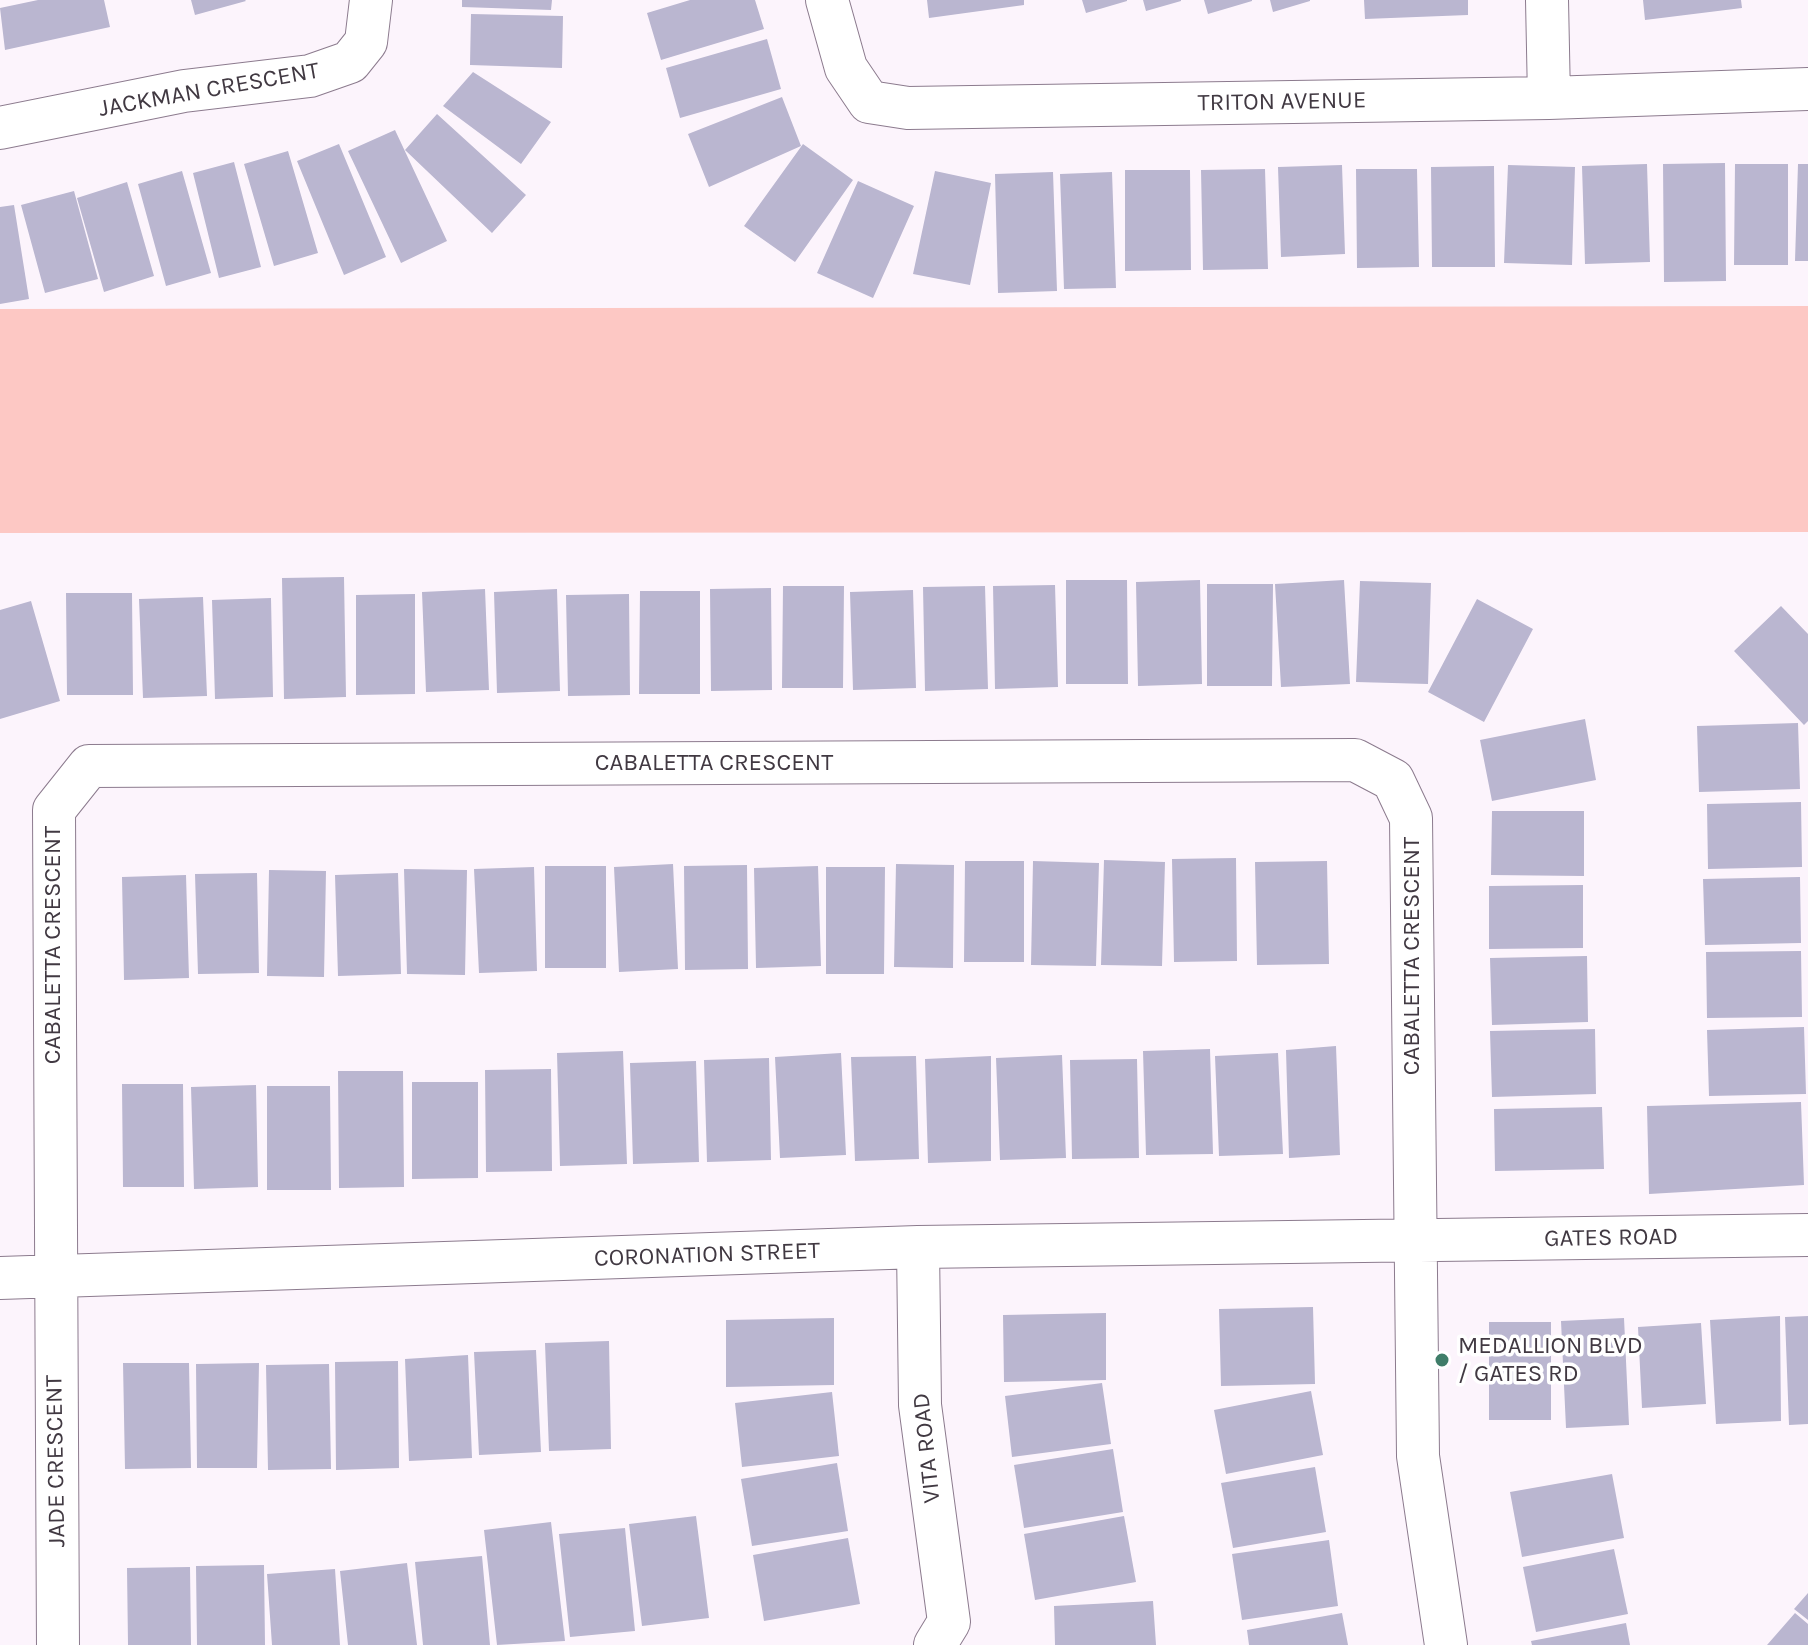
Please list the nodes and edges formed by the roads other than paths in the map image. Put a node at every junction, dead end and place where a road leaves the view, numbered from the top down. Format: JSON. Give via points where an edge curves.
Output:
{"nodes":[{"id":1,"x":371,"y":0,"type":"edge"},
{"id":2,"x":827,"y":0,"type":"edge"},
{"id":3,"x":1547,"y":0,"type":"edge"},
{"id":4,"x":1808,"y":89,"type":"edge"},
{"id":5,"x":1549,"y":98,"type":"junction"},
{"id":6,"x":0,"y":128,"type":"edge"},
{"id":7,"x":1808,"y":1235,"type":"edge"},
{"id":8,"x":1414,"y":1241,"type":"junction"},
{"id":9,"x":918,"y":1247,"type":"junction"},
{"id":10,"x":53,"y":1277,"type":"junction"},
{"id":11,"x":0,"y":1278,"type":"edge"},
{"id":12,"x":58,"y":1645,"type":"edge"},
{"id":13,"x":935,"y":1645,"type":"edge"},
{"id":14,"x":1446,"y":1645,"type":"edge"}],
"edges":[{"from":1,"to":6,"type":"street","name":"JACKMAN CRESCENT","via":[[366,42],[350,62],[310,76],[184,91]]},
{"from":2,"to":5,"type":"street","name":"TRITON AVENUE","via":[[846,68],[869,102],[908,108]]},
{"from":3,"to":5,"type":"street"},
{"from":4,"to":5,"type":"street","name":"TRITON AVENUE"},
{"from":7,"to":8,"type":"street","name":"GATES ROAD"},
{"from":8,"to":9,"type":"street","name":"CORONATION STREET"},
{"from":8,"to":10,"type":"street","name":"CABALETTA CRESCENT","via":[[1411,818],[1393,780],[1355,760],[89,766],[54,810]]},
{"from":8,"to":14,"type":"street","via":[[1418,1456]]},
{"from":9,"to":10,"type":"street","name":"CORONATION STREET"},
{"from":9,"to":13,"type":"street","name":"VITA ROAD","via":[[920,1405],[949,1622]]},
{"from":10,"to":11,"type":"street","name":"CORONATION STREET"},
{"from":10,"to":12,"type":"street","name":"JADE CRESCENT"}]}
